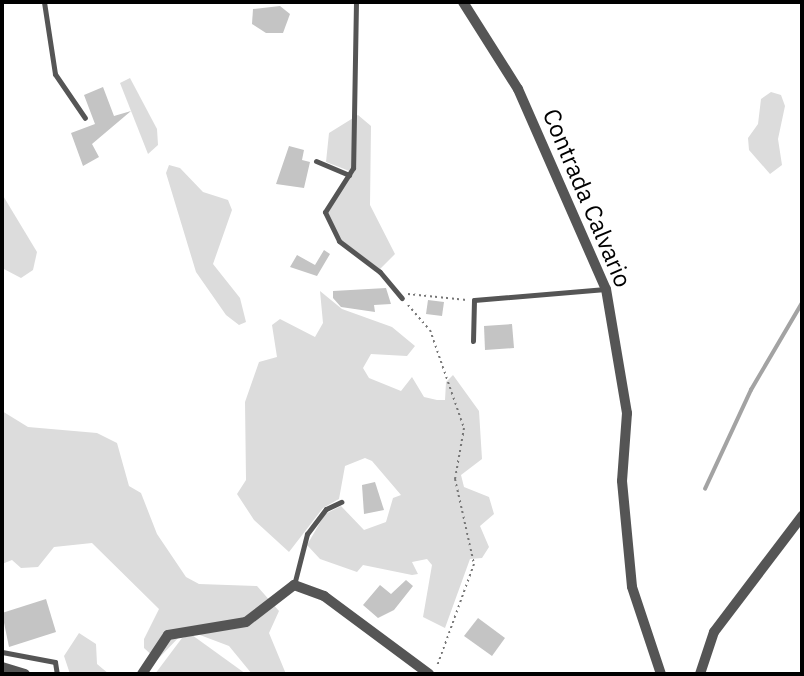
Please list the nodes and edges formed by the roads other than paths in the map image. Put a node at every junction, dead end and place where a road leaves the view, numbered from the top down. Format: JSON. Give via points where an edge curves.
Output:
{"nodes":[{"id":1,"x":44,"y":2,"type":"edge"},
{"id":2,"x":356,"y":2,"type":"edge"},
{"id":3,"x":463,"y":2,"type":"edge"},
{"id":4,"x":85,"y":118,"type":"dead end"},
{"id":5,"x":316,"y":161,"type":"dead end"},
{"id":6,"x":349,"y":175,"type":"junction"},
{"id":7,"x":606,"y":289,"type":"junction"},
{"id":8,"x":402,"y":298,"type":"road end"},
{"id":9,"x":473,"y":341,"type":"dead end"},
{"id":10,"x":341,"y":502,"type":"dead end"},
{"id":11,"x":802,"y":516,"type":"edge"},
{"id":12,"x":295,"y":585,"type":"junction"},
{"id":13,"x":2,"y":652,"type":"edge"},
{"id":14,"x":2,"y":667,"type":"edge"},
{"id":15,"x":25,"y":674,"type":"edge"},
{"id":16,"x":57,"y":674,"type":"edge"},
{"id":17,"x":142,"y":674,"type":"edge"},
{"id":18,"x":429,"y":674,"type":"edge"},
{"id":19,"x":660,"y":674,"type":"edge"},
{"id":20,"x":700,"y":674,"type":"edge"}],
"edges":[{"from":1,"to":4,"type":"lane","via":[[55,74]]},
{"from":2,"to":6,"type":"lane"},
{"from":3,"to":7,"type":"street","name":"Contrada Calvario","via":[[518,89]]},
{"from":5,"to":6,"type":"lane"},
{"from":6,"to":8,"type":"lane","via":[[325,212],[329,227]]},
{"from":7,"to":9,"type":"lane","via":[[474,300]]},
{"from":7,"to":19,"type":"street","name":"Contrada Calvario","via":[[627,413],[622,481],[632,587]]},
{"from":10,"to":12,"type":"lane","via":[[326,509],[307,534]]},
{"from":11,"to":20,"type":"street","via":[[714,632]]},
{"from":12,"to":17,"type":"street","via":[[246,622],[169,635]]},
{"from":12,"to":18,"type":"street","via":[[317,591]]},
{"from":13,"to":16,"type":"lane","via":[[55,662]]},
{"from":14,"to":15,"type":"street"}]}
